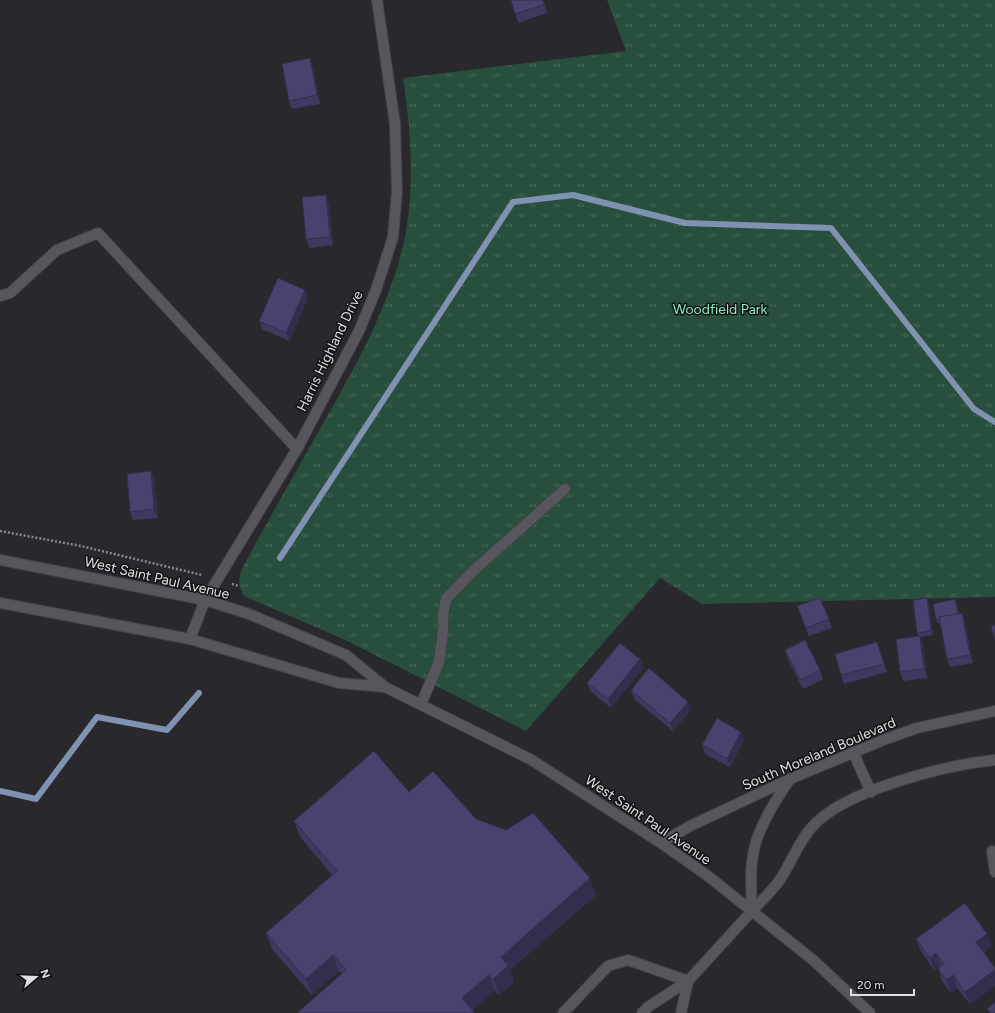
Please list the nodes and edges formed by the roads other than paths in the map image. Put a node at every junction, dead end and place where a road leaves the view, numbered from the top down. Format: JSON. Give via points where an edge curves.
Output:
{"nodes":[{"id":1,"x":377,"y":0,"type":"edge"},
{"id":2,"x":0,"y":296,"type":"edge"},
{"id":3,"x":296,"y":449,"type":"junction"},
{"id":4,"x":565,"y":489,"type":"dead end"},
{"id":5,"x":0,"y":560,"type":"edge"},
{"id":6,"x":205,"y":600,"type":"junction"},
{"id":7,"x":0,"y":602,"type":"edge"},
{"id":8,"x":190,"y":639,"type":"junction"},
{"id":9,"x":385,"y":687,"type":"junction"},
{"id":10,"x":421,"y":704,"type":"junction"},
{"id":11,"x":995,"y":711,"type":"edge"},
{"id":12,"x":853,"y":752,"type":"junction"},
{"id":13,"x":995,"y":760,"type":"edge"},
{"id":14,"x":790,"y":779,"type":"junction"},
{"id":15,"x":871,"y":792,"type":"junction"},
{"id":16,"x":661,"y":843,"type":"junction"},
{"id":17,"x":992,"y":851,"type":"dead end"},
{"id":18,"x":995,"y":872,"type":"edge"},
{"id":19,"x":752,"y":911,"type":"junction"},
{"id":20,"x":688,"y":982,"type":"junction"},
{"id":21,"x":563,"y":1013,"type":"edge"},
{"id":22,"x":642,"y":1013,"type":"edge"},
{"id":23,"x":681,"y":1013,"type":"edge"},
{"id":24,"x":870,"y":1013,"type":"edge"}],
"edges":[{"from":1,"to":3,"type":"main road","name":"Harris Highland Drive","via":[[395,124],[397,192],[392,237],[376,290],[359,331]]},
{"from":2,"to":3,"type":"main road","via":[[10,292],[58,250],[98,233]]},
{"from":3,"to":6,"type":"main road","name":"Harris Highland Drive"},
{"from":4,"to":10,"type":"main road","via":[[472,572],[446,599],[439,662]]},
{"from":5,"to":6,"type":"main road","name":"West Saint Paul Avenue"},
{"from":6,"to":8,"type":"main road","name":"Harris Highland Drive"},
{"from":6,"to":9,"type":"main road","name":"West Saint Paul Avenue","via":[[249,614],[346,655]]},
{"from":7,"to":8,"type":"main road","name":"West Saint Paul Avenue"},
{"from":8,"to":9,"type":"main road","name":"West Saint Paul Avenue","via":[[339,683]]},
{"from":9,"to":10,"type":"main road","name":"West Saint Paul Avenue"},
{"from":10,"to":16,"type":"main road","name":"West Saint Paul Avenue","via":[[530,759]]},
{"from":11,"to":12,"type":"main road","name":"South Moreland Boulevard","via":[[917,728]]},
{"from":12,"to":14,"type":"main road","name":"South Moreland Boulevard"},
{"from":12,"to":15,"type":"main road"},
{"from":13,"to":15,"type":"main road","via":[[972,762]]},
{"from":14,"to":16,"type":"main road","name":"South Moreland Boulevard","via":[[690,826]]},
{"from":14,"to":19,"type":"main road","via":[[768,814],[757,838],[751,874]]},
{"from":15,"to":19,"type":"main road","via":[[849,800],[820,819],[803,839],[778,883]]},
{"from":16,"to":19,"type":"main road","name":"West Saint Paul Avenue"},
{"from":17,"to":18,"type":"main road"},
{"from":19,"to":20,"type":"main road"},
{"from":19,"to":24,"type":"main road","name":"West Saint Paul Avenue","via":[[813,960]]},
{"from":20,"to":21,"type":"main road","via":[[628,960],[608,966]]},
{"from":20,"to":22,"type":"main road"},
{"from":20,"to":23,"type":"main road"}]}
